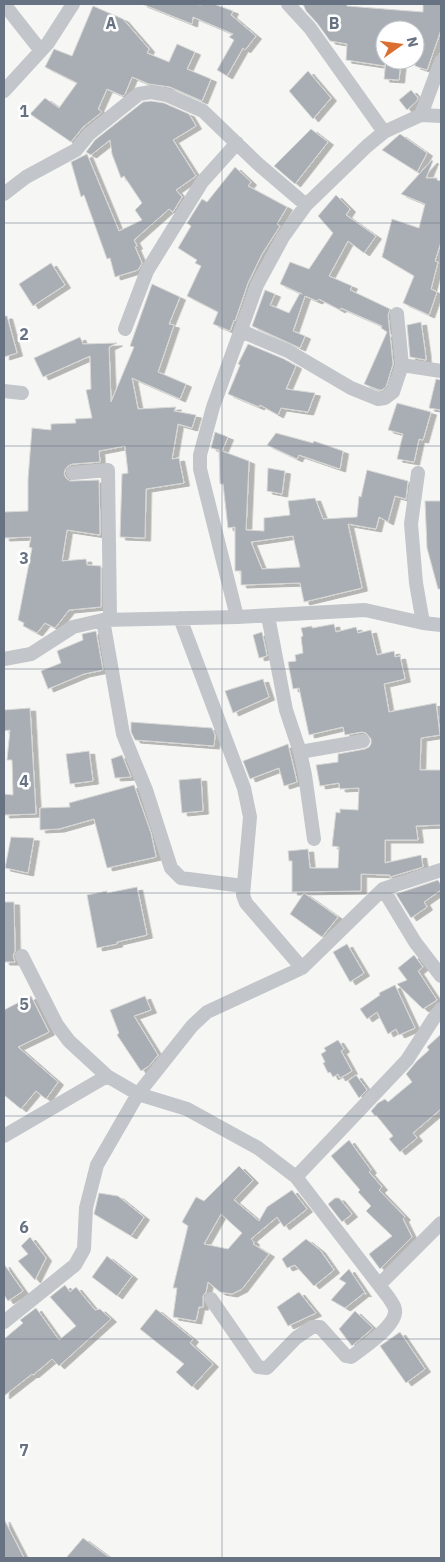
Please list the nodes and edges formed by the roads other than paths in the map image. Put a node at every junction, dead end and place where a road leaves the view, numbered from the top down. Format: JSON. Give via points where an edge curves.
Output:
{"nodes":[{"id":1,"x":4,"y":4,"type":"edge"},
{"id":2,"x":73,"y":4,"type":"edge"},
{"id":3,"x":288,"y":4,"type":"edge"},
{"id":4,"x":41,"y":51,"type":"junction"},
{"id":5,"x":441,"y":61,"type":"edge"},
{"id":6,"x":4,"y":90,"type":"edge"},
{"id":7,"x":421,"y":115,"type":"junction"},
{"id":8,"x":441,"y":116,"type":"edge"},
{"id":9,"x":384,"y":132,"type":"junction"},
{"id":10,"x":237,"y":143,"type":"junction"},
{"id":11,"x":4,"y":194,"type":"edge"},
{"id":12,"x":306,"y":205,"type":"junction"},
{"id":13,"x":397,"y":314,"type":"dead end"},
{"id":14,"x":125,"y":328,"type":"dead end"},
{"id":15,"x":241,"y":331,"type":"junction"},
{"id":16,"x":402,"y":365,"type":"junction"},
{"id":17,"x":441,"y":371,"type":"edge"},
{"id":18,"x":4,"y":391,"type":"edge"},
{"id":19,"x":22,"y":393,"type":"dead end"},
{"id":20,"x":72,"y":473,"type":"dead end"},
{"id":21,"x":418,"y":473,"type":"dead end"},
{"id":22,"x":268,"y":616,"type":"junction"},
{"id":23,"x":180,"y":618,"type":"junction"},
{"id":24,"x":236,"y":618,"type":"junction"},
{"id":25,"x":106,"y":620,"type":"junction"},
{"id":26,"x":424,"y":623,"type":"junction"},
{"id":27,"x":441,"y":625,"type":"edge"},
{"id":28,"x":4,"y":658,"type":"edge"},
{"id":29,"x":363,"y":741,"type":"dead end"},
{"id":30,"x":300,"y":752,"type":"junction"},
{"id":31,"x":314,"y":839,"type":"dead end"},
{"id":32,"x":441,"y":870,"type":"edge"},
{"id":33,"x":243,"y":886,"type":"junction"},
{"id":34,"x":383,"y":889,"type":"junction"},
{"id":35,"x":22,"y":956,"type":"dead end"},
{"id":36,"x":302,"y":968,"type":"junction"},
{"id":37,"x":441,"y":976,"type":"edge"},
{"id":38,"x":441,"y":1009,"type":"edge"},
{"id":39,"x":107,"y":1076,"type":"junction"},
{"id":40,"x":138,"y":1094,"type":"junction"},
{"id":41,"x":4,"y":1136,"type":"edge"},
{"id":42,"x":296,"y":1177,"type":"junction"},
{"id":43,"x":441,"y":1223,"type":"edge"},
{"id":44,"x":379,"y":1285,"type":"junction"},
{"id":45,"x":211,"y":1299,"type":"dead end"},
{"id":46,"x":4,"y":1322,"type":"edge"}],
"edges":[{"from":1,"to":4,"type":"street"},
{"from":2,"to":4,"type":"street"},
{"from":3,"to":9,"type":"street","via":[[310,28]]},
{"from":4,"to":6,"type":"street"},
{"from":5,"to":7,"type":"street"},
{"from":7,"to":8,"type":"street"},
{"from":7,"to":9,"type":"street"},
{"from":9,"to":12,"type":"street"},
{"from":10,"to":11,"type":"street","via":[[203,111],[167,95],[139,94],[89,134],[76,150]]},
{"from":10,"to":12,"type":"street"},
{"from":10,"to":14,"type":"street","via":[[202,182],[147,271]]},
{"from":12,"to":15,"type":"street","via":[[283,237],[257,285]]},
{"from":13,"to":16,"type":"street"},
{"from":15,"to":16,"type":"street","via":[[288,351],[351,388],[378,399],[393,392]]},
{"from":15,"to":24,"type":"street","via":[[212,407],[200,455],[200,469]]},
{"from":16,"to":17,"type":"street"},
{"from":18,"to":19,"type":"street"},
{"from":20,"to":25,"type":"street","via":[[108,470]]},
{"from":21,"to":26,"type":"street","via":[[411,524],[416,583]]},
{"from":22,"to":24,"type":"street"},
{"from":22,"to":26,"type":"street","via":[[365,610]]},
{"from":22,"to":30,"type":"street","via":[[286,710]]},
{"from":23,"to":24,"type":"street"},
{"from":23,"to":25,"type":"street"},
{"from":23,"to":33,"type":"street","via":[[244,788],[250,817]]},
{"from":25,"to":28,"type":"street","via":[[73,627],[31,654]]},
{"from":25,"to":33,"type":"street","via":[[123,734],[146,790],[171,868],[181,878]]},
{"from":26,"to":27,"type":"street"},
{"from":29,"to":30,"type":"street"},
{"from":30,"to":31,"type":"street"},
{"from":32,"to":34,"type":"street"},
{"from":33,"to":36,"type":"street","via":[[242,895],[246,903]]},
{"from":34,"to":36,"type":"street"},
{"from":34,"to":37,"type":"street","via":[[415,942]]},
{"from":35,"to":39,"type":"street","via":[[57,1025],[69,1041]]},
{"from":36,"to":40,"type":"street","via":[[207,1012]]},
{"from":38,"to":42,"type":"street","via":[[407,1060]]},
{"from":39,"to":40,"type":"street"},
{"from":39,"to":41,"type":"street"},
{"from":40,"to":42,"type":"street","via":[[187,1109],[258,1148]]},
{"from":40,"to":46,"type":"street","via":[[97,1165],[86,1208],[84,1249],[75,1265]]},
{"from":42,"to":44,"type":"street"},
{"from":43,"to":44,"type":"street"},
{"from":44,"to":45,"type":"street","via":[[395,1307],[395,1314],[391,1322],[351,1358],[320,1327],[312,1327],[296,1338],[267,1368],[258,1367]]}]}
